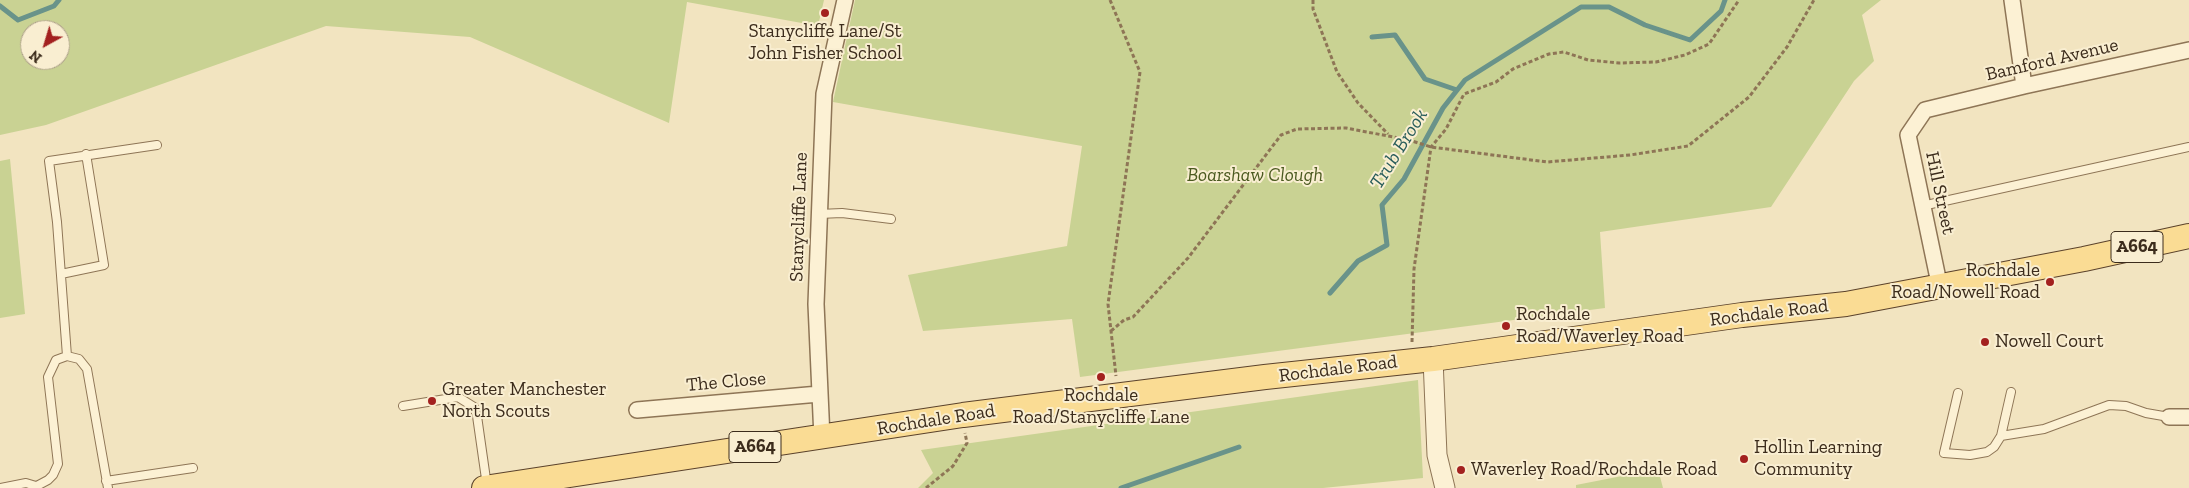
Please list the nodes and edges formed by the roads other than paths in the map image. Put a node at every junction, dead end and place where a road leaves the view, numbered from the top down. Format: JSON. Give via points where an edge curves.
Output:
{"nodes":[{"id":1,"x":845,"y":0,"type":"edge"},
{"id":2,"x":2012,"y":0,"type":"edge"},
{"id":3,"x":2189,"y":50,"type":"edge"},
{"id":4,"x":2024,"y":86,"type":"junction"},
{"id":5,"x":1925,"y":110,"type":"joint"},
{"id":6,"x":157,"y":145,"type":"dead end"},
{"id":7,"x":2189,"y":147,"type":"edge"},
{"id":8,"x":86,"y":154,"type":"junction"},
{"id":9,"x":1922,"y":206,"type":"junction"},
{"id":10,"x":819,"y":214,"type":"junction"},
{"id":11,"x":892,"y":219,"type":"dead end"},
{"id":12,"x":2189,"y":236,"type":"edge"},
{"id":13,"x":60,"y":274,"type":"junction"},
{"id":14,"x":1940,"y":288,"type":"junction"},
{"id":15,"x":68,"y":356,"type":"junction"},
{"id":16,"x":1422,"y":359,"type":"junction"},
{"id":17,"x":2011,"y":392,"type":"dead end"},
{"id":18,"x":1958,"y":393,"type":"dead end"},
{"id":19,"x":819,"y":394,"type":"junction"},
{"id":20,"x":403,"y":406,"type":"dead end"},
{"id":21,"x":636,"y":410,"type":"dead end"},
{"id":22,"x":2169,"y":417,"type":"joint"},
{"id":23,"x":2189,"y":417,"type":"edge"},
{"id":24,"x":2001,"y":436,"type":"junction"},
{"id":25,"x":822,"y":438,"type":"junction"},
{"id":26,"x":193,"y":468,"type":"dead end"},
{"id":27,"x":107,"y":485,"type":"edge"},
{"id":28,"x":34,"y":487,"type":"edge"},
{"id":29,"x":0,"y":488,"type":"edge"},
{"id":30,"x":486,"y":488,"type":"edge"},
{"id":31,"x":1445,"y":488,"type":"edge"}],
"edges":[{"from":1,"to":10,"type":"street","name":"Stanycliffe Lane","via":[[824,94]]},
{"from":2,"to":4,"type":"street"},
{"from":3,"to":4,"type":"street","name":"Bamford Avenue"},
{"from":4,"to":5,"type":"street","name":"Bamford Avenue"},
{"from":5,"to":9,"type":"street","name":"Hill Street","via":[[1908,135]]},
{"from":6,"to":8,"type":"lane"},
{"from":7,"to":9,"type":"lane"},
{"from":8,"to":13,"type":"lane","via":[[49,160],[58,222]]},
{"from":8,"to":13,"type":"lane","via":[[104,265]]},
{"from":9,"to":14,"type":"street","name":"Hill Street"},
{"from":10,"to":11,"type":"lane","via":[[842,213]]},
{"from":10,"to":19,"type":"street","name":"Stanycliffe Lane","via":[[816,304]]},
{"from":12,"to":14,"type":"main road","name":"Rochdale Road","number":"A664"},
{"from":13,"to":15,"type":"lane"},
{"from":14,"to":16,"type":"main road","name":"Rochdale Road","number":"A664","via":[[1846,304]]},
{"from":15,"to":27,"type":"lane","via":[[79,359],[87,369]]},
{"from":15,"to":28,"type":"lane","via":[[56,360],[48,377],[58,464],[48,480]]},
{"from":16,"to":25,"type":"main road","name":"Rochdale Road","number":"A664","via":[[962,415]]},
{"from":16,"to":31,"type":"street"},
{"from":17,"to":24,"type":"lane"},
{"from":18,"to":24,"type":"lane","via":[[1944,453],[1970,455],[1987,452]]},
{"from":19,"to":21,"type":"street","name":"The Close"},
{"from":19,"to":25,"type":"street","name":"Stanycliffe Lane"},
{"from":20,"to":30,"type":"lane","via":[[458,397],[474,407]]},
{"from":22,"to":23,"type":"street"},
{"from":22,"to":24,"type":"lane","via":[[2109,405],[2044,429]]},
{"from":25,"to":30,"type":"main road","name":"Rochdale Road","number":"A664"},
{"from":26,"to":27,"type":"lane"},
{"from":28,"to":29,"type":"lane","via":[[26,483]]}]}
